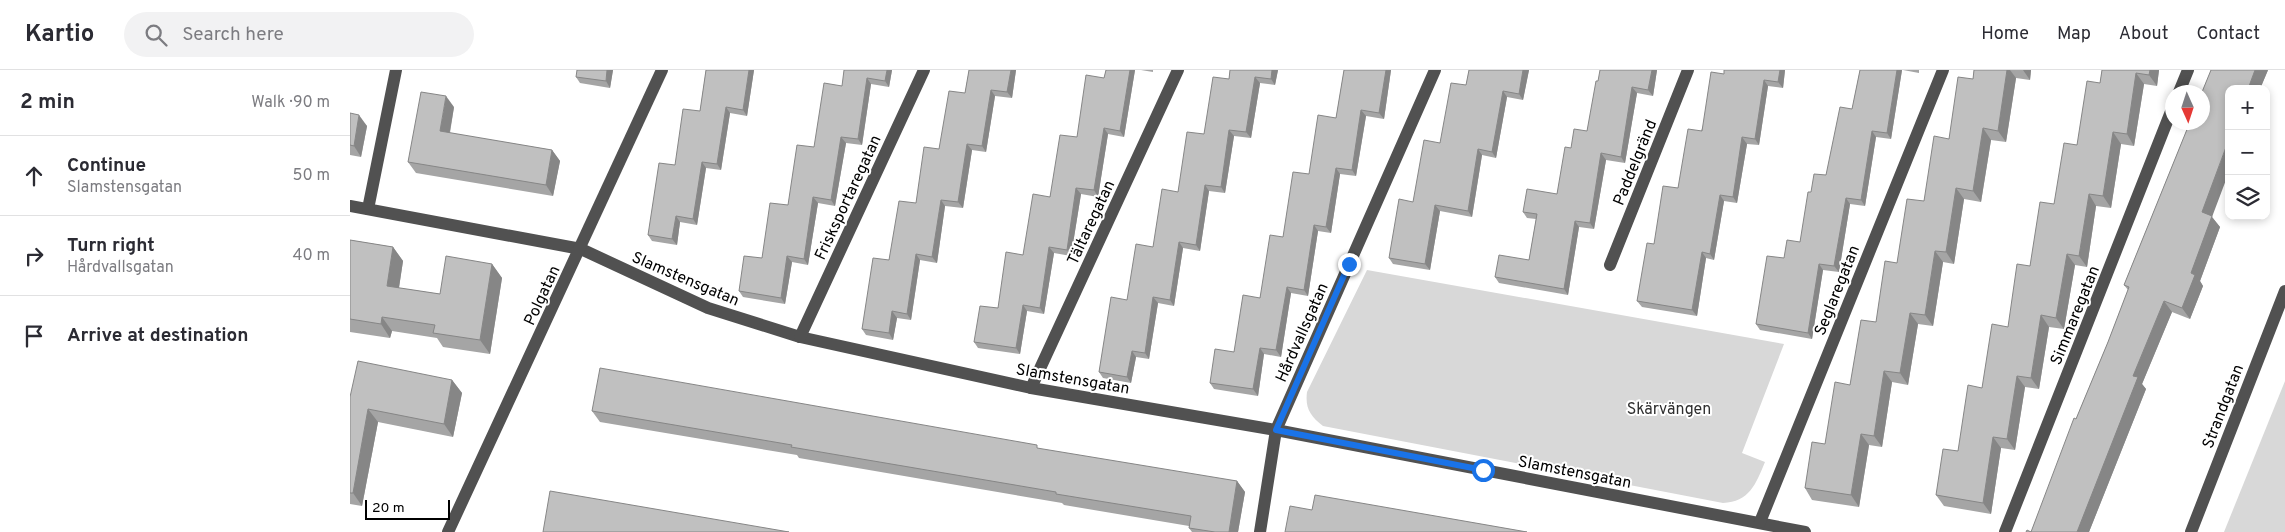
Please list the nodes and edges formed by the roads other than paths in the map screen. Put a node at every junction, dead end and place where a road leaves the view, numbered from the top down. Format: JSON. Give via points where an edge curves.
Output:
{"nodes":[{"id":1,"x":396,"y":70,"type":"edge"},
{"id":2,"x":662,"y":70,"type":"edge"},
{"id":3,"x":924,"y":70,"type":"edge"},
{"id":4,"x":1178,"y":70,"type":"edge"},
{"id":5,"x":1435,"y":70,"type":"edge"},
{"id":6,"x":1688,"y":70,"type":"edge"},
{"id":7,"x":1943,"y":70,"type":"edge"},
{"id":8,"x":2188,"y":70,"type":"edge"},
{"id":9,"x":2182,"y":85,"type":"edge"},
{"id":10,"x":2165,"y":128,"type":"edge"},
{"id":11,"x":350,"y":206,"type":"edge"},
{"id":12,"x":368,"y":209,"type":"junction"},
{"id":13,"x":581,"y":249,"type":"junction"},
{"id":14,"x":1610,"y":265,"type":"dead end"},
{"id":15,"x":2285,"y":291,"type":"edge"},
{"id":16,"x":800,"y":337,"type":"junction"},
{"id":17,"x":1031,"y":388,"type":"junction"},
{"id":18,"x":1276,"y":430,"type":"junction"},
{"id":19,"x":1760,"y":522,"type":"junction"},
{"id":20,"x":448,"y":532,"type":"edge"},
{"id":21,"x":1260,"y":532,"type":"edge"},
{"id":22,"x":1805,"y":532,"type":"edge"},
{"id":23,"x":2005,"y":532,"type":"edge"},
{"id":24,"x":2191,"y":532,"type":"edge"}],
"edges":[{"from":1,"to":12,"type":"street"},
{"from":2,"to":13,"type":"street","name":"Polgatan"},
{"from":3,"to":16,"type":"street","name":"Frisksportaregatan"},
{"from":4,"to":17,"type":"street","name":"Tältaregatan"},
{"from":5,"to":18,"type":"street","name":"Hårdvallsgatan"},
{"from":6,"to":14,"type":"street","name":"Paddelgränd"},
{"from":7,"to":19,"type":"street","name":"Seglaregatan"},
{"from":8,"to":9,"type":"street"},
{"from":10,"to":23,"type":"street","name":"Simmaregatan"},
{"from":11,"to":12,"type":"street","name":"Slamstensgatan"},
{"from":12,"to":13,"type":"street","name":"Slamstensgatan"},
{"from":13,"to":16,"type":"street","name":"Slamstensgatan","via":[[708,308]]},
{"from":13,"to":20,"type":"street","name":"Polgatan"},
{"from":15,"to":24,"type":"street","name":"Strandgatan"},
{"from":16,"to":17,"type":"street","name":"Slamstensgatan"},
{"from":17,"to":18,"type":"street","name":"Slamstensgatan"},
{"from":18,"to":19,"type":"street","name":"Slamstensgatan"},
{"from":18,"to":21,"type":"street","name":"Hårdvallsgatan"},
{"from":19,"to":22,"type":"street","name":"Slamstensgatan"}]}
